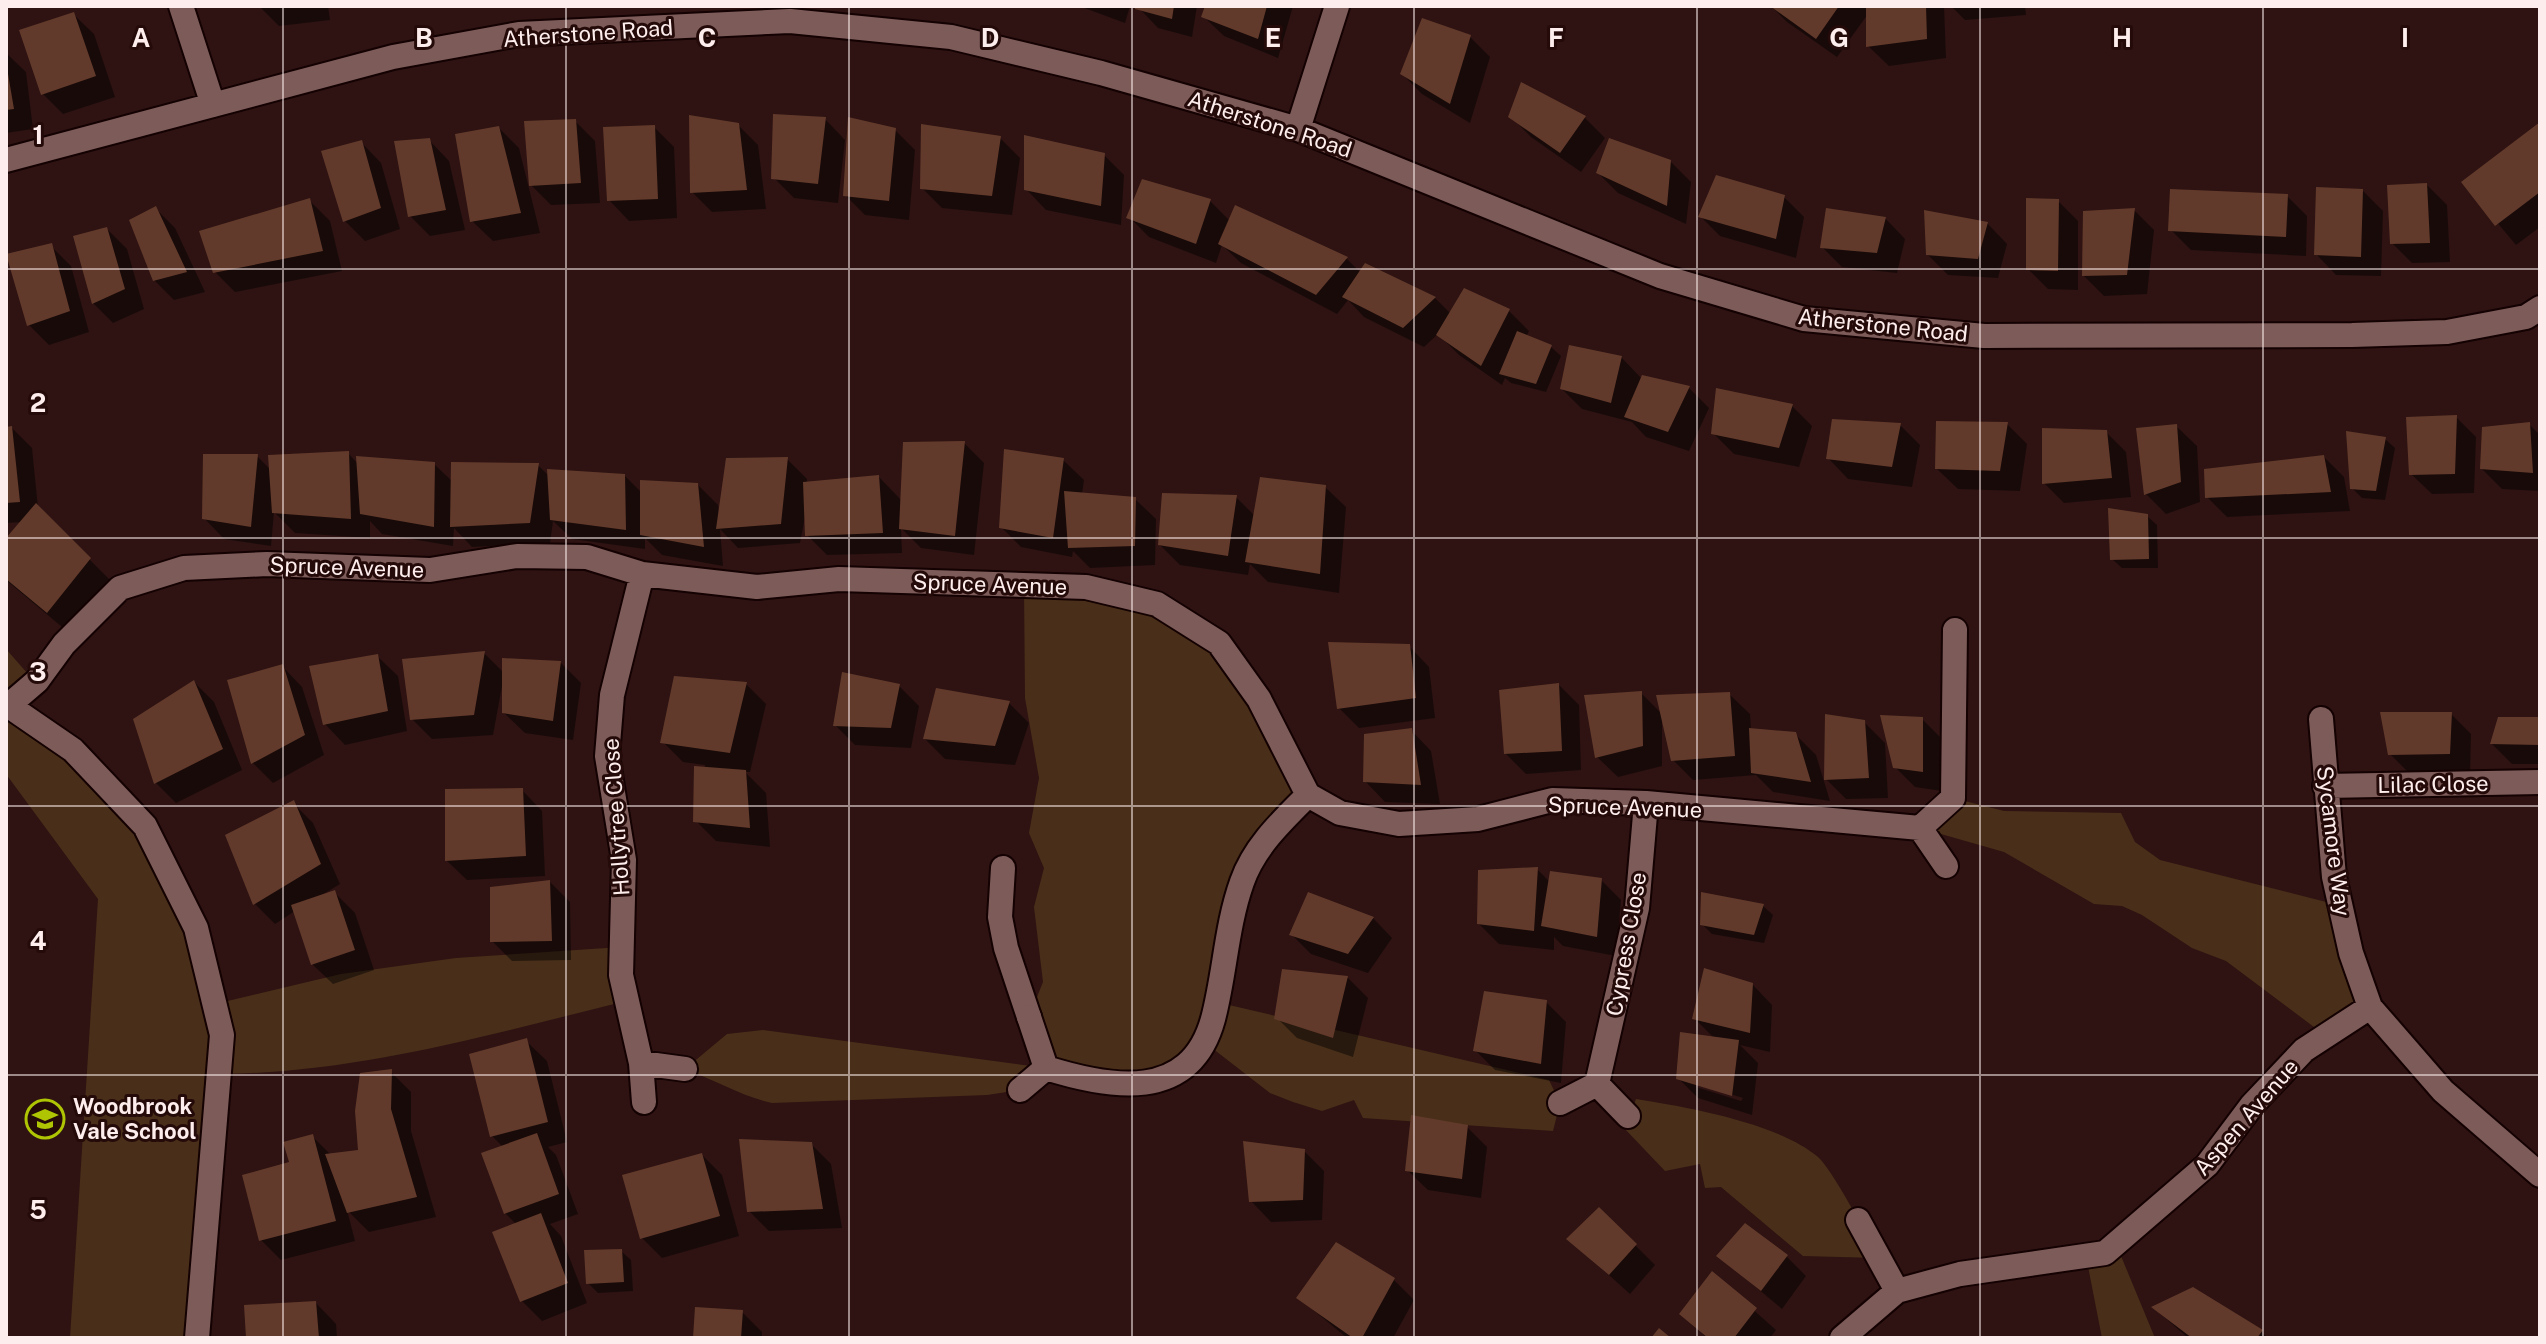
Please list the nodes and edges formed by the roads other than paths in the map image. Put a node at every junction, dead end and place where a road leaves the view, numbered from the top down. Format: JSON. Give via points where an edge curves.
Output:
{"nodes":[{"id":1,"x":181,"y":6,"type":"edge"},
{"id":2,"x":1337,"y":6,"type":"edge"},
{"id":3,"x":213,"y":105,"type":"junction"},
{"id":4,"x":1298,"y":129,"type":"junction"},
{"id":5,"x":6,"y":160,"type":"edge"},
{"id":6,"x":2535,"y":315,"type":"edge"},
{"id":7,"x":642,"y":574,"type":"junction"},
{"id":8,"x":1955,"y":630,"type":"dead end"},
{"id":9,"x":7,"y":705,"type":"edge"},
{"id":10,"x":2321,"y":719,"type":"dead end"},
{"id":11,"x":2540,"y":782,"type":"edge"},
{"id":12,"x":2325,"y":786,"type":"junction"},
{"id":13,"x":1308,"y":795,"type":"junction"},
{"id":14,"x":1646,"y":803,"type":"junction"},
{"id":15,"x":1920,"y":828,"type":"junction"},
{"id":16,"x":1946,"y":866,"type":"dead end"},
{"id":17,"x":1003,"y":868,"type":"dead end"},
{"id":18,"x":2370,"y":1007,"type":"junction"},
{"id":19,"x":641,"y":1063,"type":"junction"},
{"id":20,"x":1046,"y":1068,"type":"junction"},
{"id":21,"x":685,"y":1069,"type":"dead end"},
{"id":22,"x":1597,"y":1084,"type":"junction"},
{"id":23,"x":1020,"y":1090,"type":"dead end"},
{"id":24,"x":644,"y":1102,"type":"dead end"},
{"id":25,"x":1560,"y":1103,"type":"dead end"},
{"id":26,"x":1628,"y":1116,"type":"dead end"},
{"id":27,"x":2540,"y":1175,"type":"edge"},
{"id":28,"x":1858,"y":1220,"type":"dead end"},
{"id":29,"x":1897,"y":1291,"type":"junction"},
{"id":30,"x":197,"y":1338,"type":"edge"},
{"id":31,"x":1842,"y":1338,"type":"edge"}],
"edges":[{"from":1,"to":3,"type":"street"},
{"from":2,"to":4,"type":"street"},
{"from":3,"to":4,"type":"street","name":"Atherstone Road","via":[[393,57],[519,34],[790,21],[951,37]]},
{"from":3,"to":5,"type":"street","name":"Atherstone Road"},
{"from":4,"to":6,"type":"street","name":"Atherstone Road","via":[[1660,276],[1804,319],[1984,336],[2336,335],[2447,332]]},
{"from":7,"to":9,"type":"street","name":"Spruce Avenue","via":[[587,557],[517,556],[430,570],[267,564],[184,568],[120,588],[64,644],[37,681]]},
{"from":7,"to":13,"type":"street","name":"Spruce Avenue","via":[[757,587],[839,579],[1086,587],[1157,604],[1219,643],[1259,699]]},
{"from":7,"to":19,"type":"street","name":"Hollytree Close","via":[[612,695],[607,756],[624,860],[621,975]]},
{"from":8,"to":15,"type":"street","via":[[1953,798]]},
{"from":9,"to":30,"type":"street","via":[[73,750],[145,826],[196,928],[222,1035]]},
{"from":10,"to":12,"type":"street","name":"Sycamore Way"},
{"from":11,"to":12,"type":"street","name":"Lilac Close"},
{"from":12,"to":18,"type":"street","name":"Sycamore Way","via":[[2334,877]]},
{"from":13,"to":14,"type":"street","name":"Spruce Avenue","via":[[1340,813],[1399,824],[1478,819],[1552,800]]},
{"from":13,"to":20,"type":"street","via":[[1268,836],[1243,878],[1226,935],[1212,1021],[1188,1066],[1165,1080],[1095,1084]]},
{"from":14,"to":15,"type":"street","name":"Spruce Avenue"},
{"from":14,"to":22,"type":"street","name":"Cypress Close","via":[[1637,908]]},
{"from":15,"to":16,"type":"street"},
{"from":17,"to":20,"type":"street","via":[[1000,917],[1006,948]]},
{"from":18,"to":27,"type":"street","name":"Sycamore Way","via":[[2443,1091]]},
{"from":18,"to":29,"type":"street","name":"Aspen Avenue","via":[[2304,1050],[2252,1105],[2207,1165],[2105,1253],[1960,1274]]},
{"from":19,"to":21,"type":"street"},
{"from":19,"to":24,"type":"street","name":"Hollytree Close"},
{"from":20,"to":23,"type":"street"},
{"from":22,"to":25,"type":"street"},
{"from":22,"to":26,"type":"street"},
{"from":28,"to":29,"type":"street"},
{"from":29,"to":31,"type":"street","name":"Aspen Avenue"}]}
